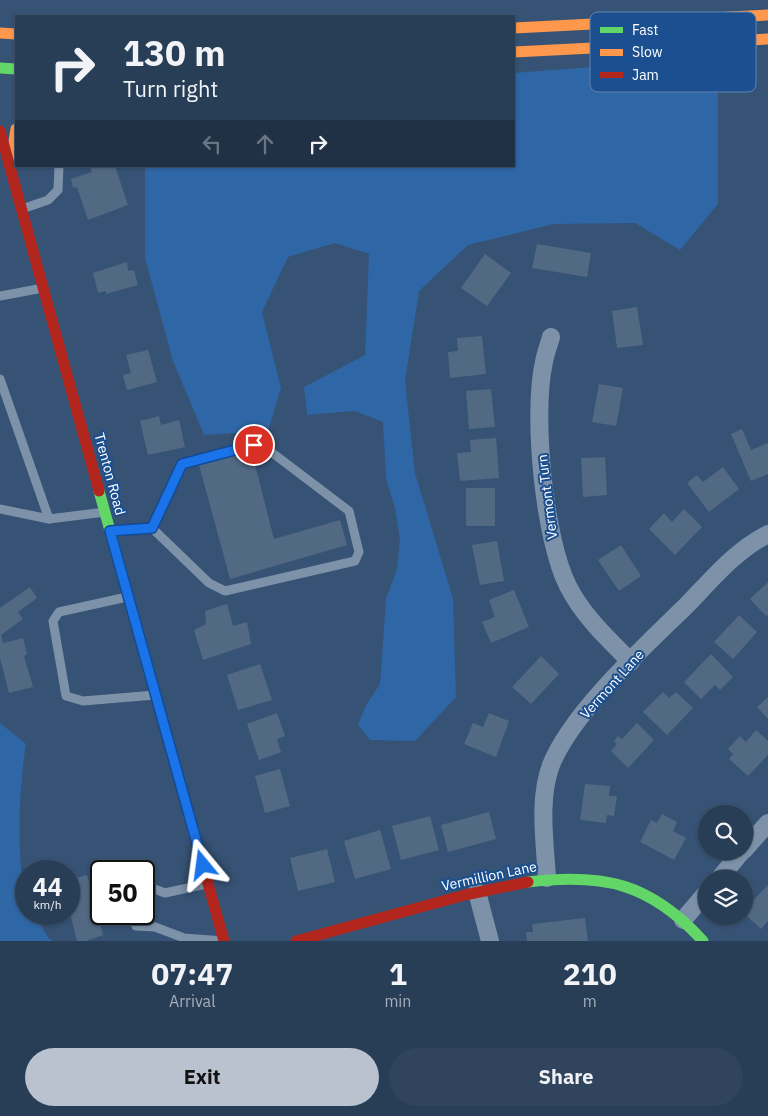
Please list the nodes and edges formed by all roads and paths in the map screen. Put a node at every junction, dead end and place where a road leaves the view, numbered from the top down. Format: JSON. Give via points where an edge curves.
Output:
{"nodes":[{"id":1,"x":590,"y":24,"type":"edge"},
{"id":2,"x":515,"y":28,"type":"edge"},
{"id":3,"x":0,"y":33,"type":"edge"},
{"id":4,"x":15,"y":34,"type":"edge"},
{"id":5,"x":590,"y":48,"type":"edge"},
{"id":6,"x":515,"y":52,"type":"edge"},
{"id":7,"x":0,"y":68,"type":"edge"},
{"id":8,"x":15,"y":69,"type":"edge"},
{"id":9,"x":0,"y":131,"type":"edge"},
{"id":10,"x":15,"y":135,"type":"edge"},
{"id":11,"x":0,"y":152,"type":"edge"},
{"id":12,"x":10,"y":166,"type":"junction"},
{"id":13,"x":59,"y":167,"type":"edge"},
{"id":14,"x":21,"y":209,"type":"junction"},
{"id":15,"x":43,"y":288,"type":"junction"},
{"id":16,"x":0,"y":296,"type":"edge"},
{"id":17,"x":551,"y":337,"type":"dead end"},
{"id":18,"x":0,"y":379,"type":"edge"},
{"id":19,"x":0,"y":509,"type":"edge"},
{"id":20,"x":105,"y":512,"type":"junction"},
{"id":21,"x":48,"y":519,"type":"junction"},
{"id":22,"x":152,"y":528,"type":"junction"},
{"id":23,"x":110,"y":531,"type":"junction"},
{"id":24,"x":768,"y":534,"type":"edge"},
{"id":25,"x":128,"y":597,"type":"junction"},
{"id":26,"x":631,"y":662,"type":"junction"},
{"id":27,"x":156,"y":695,"type":"junction"},
{"id":28,"x":768,"y":823,"type":"edge"},
{"id":29,"x":753,"y":839,"type":"edge"},
{"id":30,"x":735,"y":860,"type":"edge"},
{"id":31,"x":726,"y":870,"type":"edge"},
{"id":32,"x":548,"y":878,"type":"junction"},
{"id":33,"x":208,"y":884,"type":"junction"},
{"id":34,"x":155,"y":889,"type":"edge"},
{"id":35,"x":476,"y":892,"type":"junction"},
{"id":36,"x":698,"y":902,"type":"edge"},
{"id":37,"x":683,"y":920,"type":"junction"},
{"id":38,"x":136,"y":925,"type":"edge"},
{"id":39,"x":224,"y":941,"type":"edge"},
{"id":40,"x":296,"y":941,"type":"edge"},
{"id":41,"x":490,"y":941,"type":"edge"},
{"id":42,"x":703,"y":941,"type":"edge"}],
"edges":[{"from":1,"to":2,"type":"main road"},
{"from":3,"to":4,"type":"main road"},
{"from":5,"to":6,"type":"main road"},
{"from":7,"to":8,"type":"main road"},
{"from":9,"to":12,"type":"main road","name":"Trenton Road"},
{"from":10,"to":12,"type":"main road"},
{"from":11,"to":12,"type":"main road"},
{"from":12,"to":14,"type":"main road","name":"Trenton Road"},
{"from":13,"to":14,"type":"lane","via":[[58,190],[48,200]]},
{"from":14,"to":15,"type":"main road","name":"Trenton Road"},
{"from":15,"to":16,"type":"lane"},
{"from":15,"to":20,"type":"main road","name":"Trenton Road"},
{"from":17,"to":26,"type":"street","name":"Vermont Turn","via":[[543,363],[540,399],[549,532],[568,586],[581,607]]},
{"from":18,"to":21,"type":"lane"},
{"from":19,"to":21,"type":"lane"},
{"from":20,"to":21,"type":"lane"},
{"from":20,"to":23,"type":"main road","name":"Trenton Road"},
{"from":22,"to":22,"type":"lane","via":[[209,583],[225,591],[355,561],[359,552],[349,511],[262,445],[182,464]]},
{"from":22,"to":23,"type":"lane"},
{"from":23,"to":25,"type":"main road","name":"Trenton Road"},
{"from":24,"to":26,"type":"street","name":"Vermont Lane","via":[[735,557]]},
{"from":25,"to":27,"type":"main road","name":"Trenton Road"},
{"from":25,"to":27,"type":"lane","via":[[59,612],[53,621],[66,696],[83,701]]},
{"from":26,"to":32,"type":"street","name":"Vermont Lane","via":[[592,704],[566,738],[552,764],[545,783]]},
{"from":27,"to":33,"type":"main road","name":"Trenton Road"},
{"from":28,"to":29,"type":"street"},
{"from":30,"to":31,"type":"street"},
{"from":32,"to":35,"type":"main road","name":"Vermillion Lane"},
{"from":32,"to":37,"type":"main road","name":"Vermillion Lane","via":[[581,878],[629,888],[669,908]]},
{"from":33,"to":34,"type":"lane","via":[[165,893]]},
{"from":33,"to":39,"type":"main road","name":"Trenton Road"},
{"from":35,"to":40,"type":"main road","name":"Vermillion Lane"},
{"from":35,"to":41,"type":"street"},
{"from":36,"to":37,"type":"street"},
{"from":37,"to":42,"type":"main road","name":"Vermillion Lane"},
{"from":38,"to":39,"type":"lane","via":[[154,927],[184,938]]}]}
